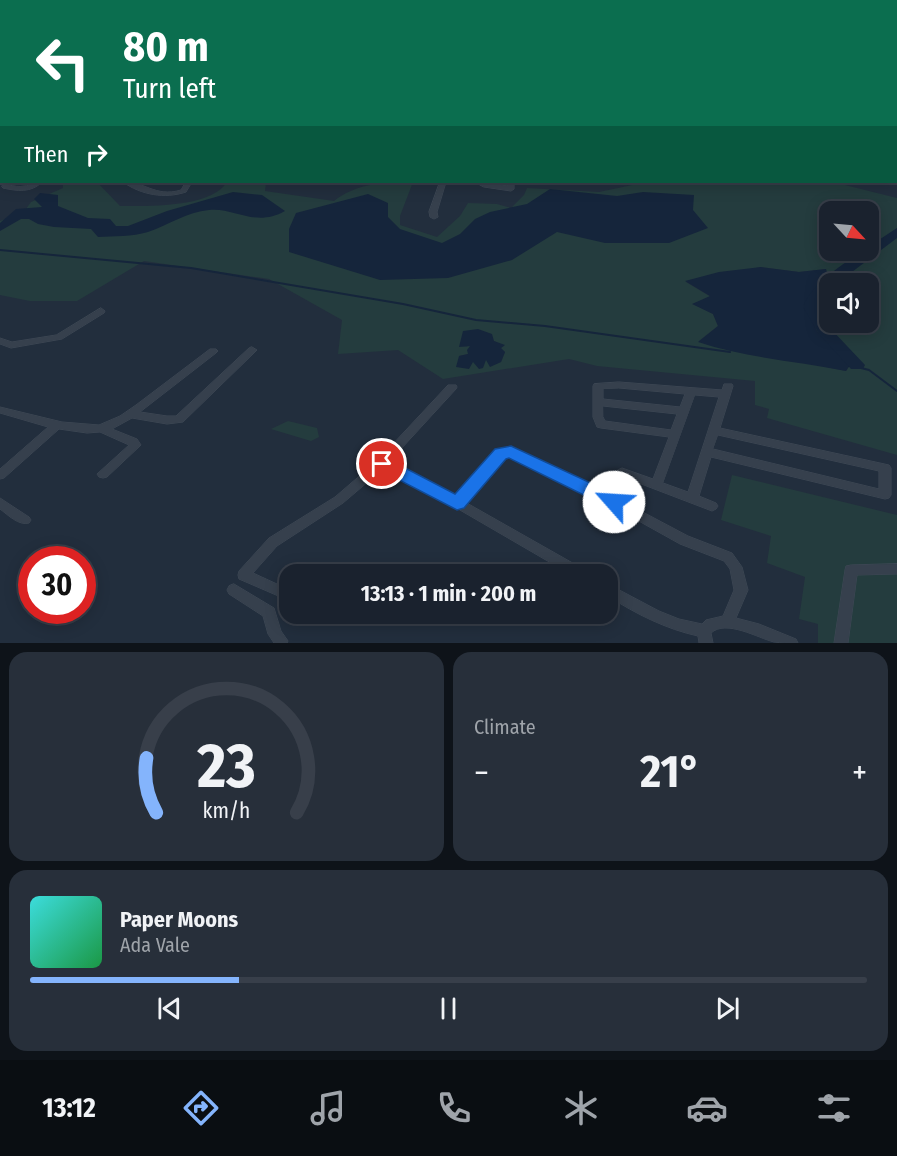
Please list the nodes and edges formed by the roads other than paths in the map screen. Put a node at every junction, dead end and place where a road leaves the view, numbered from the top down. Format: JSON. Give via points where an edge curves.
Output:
{"nodes":[{"id":1,"x":3,"y":183,"type":"edge"},
{"id":2,"x":37,"y":183,"type":"edge"},
{"id":3,"x":128,"y":183,"type":"edge"},
{"id":4,"x":188,"y":183,"type":"edge"},
{"id":5,"x":443,"y":183,"type":"edge"},
{"id":6,"x":480,"y":183,"type":"edge"},
{"id":7,"x":511,"y":185,"type":"edge"},
{"id":8,"x":434,"y":217,"type":"dead end"},
{"id":9,"x":101,"y":311,"type":"dead end"},
{"id":10,"x":0,"y":341,"type":"edge"},
{"id":11,"x":252,"y":350,"type":"dead end"},
{"id":12,"x":213,"y":351,"type":"dead end"},
{"id":13,"x":452,"y":387,"type":"dead end"},
{"id":14,"x":691,"y":390,"type":"junction"},
{"id":15,"x":598,"y":402,"type":"junction"},
{"id":16,"x":0,"y":410,"type":"edge"},
{"id":17,"x":683,"y":411,"type":"junction"},
{"id":18,"x":132,"y":414,"type":"junction"},
{"id":19,"x":58,"y":424,"type":"junction"},
{"id":20,"x":102,"y":429,"type":"junction"},
{"id":21,"x":714,"y":430,"type":"junction"},
{"id":22,"x":675,"y":434,"type":"junction"},
{"id":23,"x":708,"y":452,"type":"junction"},
{"id":24,"x":382,"y":464,"type":"junction"},
{"id":25,"x":103,"y":474,"type":"dead end"},
{"id":26,"x":0,"y":475,"type":"edge"},
{"id":27,"x":656,"y":485,"type":"junction"},
{"id":28,"x":692,"y":498,"type":"junction"},
{"id":29,"x":614,"y":502,"type":"junction"},
{"id":30,"x":0,"y":503,"type":"edge"},
{"id":31,"x":457,"y":503,"type":"junction"},
{"id":32,"x":712,"y":506,"type":"dead end"},
{"id":33,"x":26,"y":520,"type":"dead end"},
{"id":34,"x":563,"y":564,"type":"edge"},
{"id":35,"x":897,"y":569,"type":"edge"},
{"id":36,"x":234,"y":590,"type":"dead end"},
{"id":37,"x":279,"y":591,"type":"edge"},
{"id":38,"x":618,"y":595,"type":"edge"},
{"id":39,"x":728,"y":621,"type":"junction"},
{"id":40,"x":705,"y":637,"type":"edge"},
{"id":41,"x":281,"y":641,"type":"dead end"},
{"id":42,"x":791,"y":643,"type":"edge"},
{"id":43,"x":841,"y":643,"type":"edge"}],
"edges":[{"from":1,"to":2,"type":"street","via":[[5,187],[28,189]]},
{"from":3,"to":4,"type":"street","via":[[142,190],[174,194],[184,191]]},
{"from":5,"to":8,"type":"street"},
{"from":6,"to":7,"type":"street"},
{"from":9,"to":10,"type":"street","via":[[59,337],[11,345]]},
{"from":11,"to":18,"type":"street","via":[[179,419]]},
{"from":12,"to":18,"type":"street"},
{"from":13,"to":24,"type":"street"},
{"from":14,"to":15,"type":"street","via":[[601,384],[597,387]]},
{"from":14,"to":17,"type":"street"},
{"from":14,"to":21,"type":"street","via":[[726,390]]},
{"from":15,"to":17,"type":"street"},
{"from":15,"to":22,"type":"street","via":[[599,423],[605,427]]},
{"from":16,"to":19,"type":"street"},
{"from":17,"to":22,"type":"street"},
{"from":18,"to":20,"type":"street"},
{"from":19,"to":20,"type":"street"},
{"from":19,"to":26,"type":"street"},
{"from":20,"to":25,"type":"street","via":[[136,445]]},
{"from":21,"to":23,"type":"street"},
{"from":21,"to":23,"type":"street","via":[[885,464],[885,498]]},
{"from":22,"to":27,"type":"street"},
{"from":23,"to":28,"type":"street"},
{"from":24,"to":31,"type":"street"},
{"from":24,"to":37,"type":"street","via":[[339,500],[273,542],[244,575]]},
{"from":27,"to":28,"type":"street"},
{"from":27,"to":29,"type":"street","via":[[621,472]]},
{"from":28,"to":32,"type":"street"},
{"from":29,"to":31,"type":"street","via":[[508,452],[501,453]]},
{"from":29,"to":39,"type":"street","via":[[684,540],[731,559],[739,573],[741,590]]},
{"from":30,"to":33,"type":"street"},
{"from":31,"to":34,"type":"street"},
{"from":35,"to":43,"type":"street","via":[[851,570]]},
{"from":36,"to":41,"type":"street","via":[[269,612]]},
{"from":38,"to":40,"type":"street"},
{"from":39,"to":40,"type":"street","via":[[709,625]]},
{"from":39,"to":42,"type":"street"}]}
